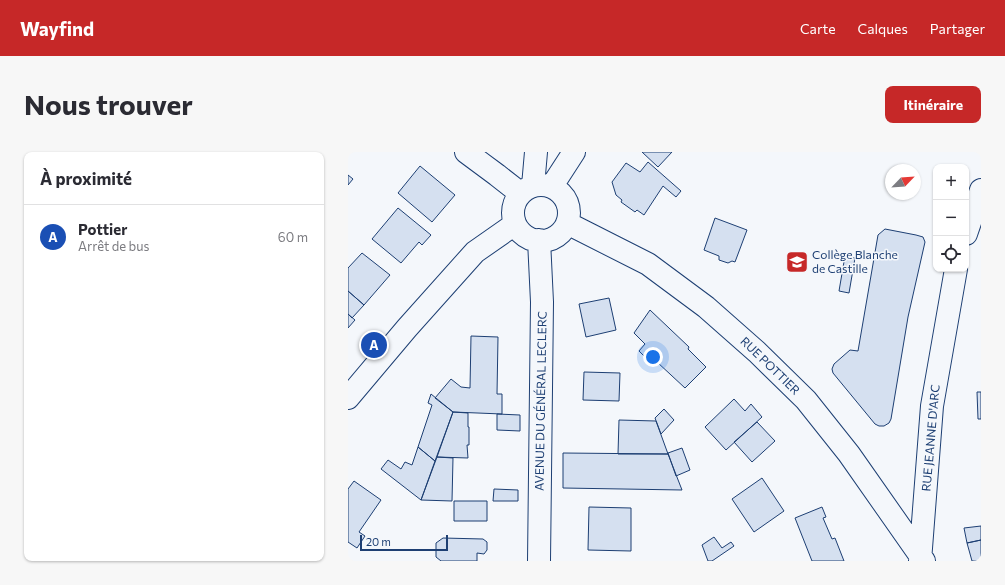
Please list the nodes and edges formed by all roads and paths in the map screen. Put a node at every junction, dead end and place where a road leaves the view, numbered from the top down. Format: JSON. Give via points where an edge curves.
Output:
{"nodes":[{"id":1,"x":466,"y":152,"type":"edge"},
{"id":2,"x":536,"y":152,"type":"edge"},
{"id":3,"x":574,"y":152,"type":"edge"},
{"id":4,"x":535,"y":188,"type":"junction"},
{"id":5,"x":981,"y":190,"type":"edge"},
{"id":6,"x":567,"y":223,"type":"junction"},
{"id":7,"x":516,"y":224,"type":"junction"},
{"id":8,"x":969,"y":225,"type":"edge"},
{"id":9,"x":539,"y":240,"type":"junction"},
{"id":10,"x":955,"y":272,"type":"edge"},
{"id":11,"x":348,"y":398,"type":"edge"},
{"id":12,"x":922,"y":559,"type":"edge"},
{"id":13,"x":539,"y":561,"type":"edge"}],
"edges":[{"from":1,"to":4,"type":"street","via":[[497,175]]},
{"from":2,"to":4,"type":"street"},
{"from":3,"to":4,"type":"street"},
{"from":4,"to":6,"type":"street","via":[[563,195],[569,208]]},
{"from":4,"to":7,"type":"street","via":[[515,203],[513,213]]},
{"from":5,"to":8,"type":"street"},
{"from":6,"to":9,"type":"street","via":[[561,232],[551,239]]},
{"from":6,"to":12,"type":"street","name":"RUE POTTIER","via":[[648,264],[706,307],[757,352],[806,400],[849,454]]},
{"from":7,"to":9,"type":"street","via":[[525,235]]},
{"from":7,"to":11,"type":"street","via":[[474,252]]},
{"from":9,"to":13,"type":"street","name":"AVENUE DU GÉNÉRAL LECLERC","via":[[542,302]]},
{"from":10,"to":12,"type":"street","name":"RUE JEANNE D'ARC","via":[[932,406]]}]}
